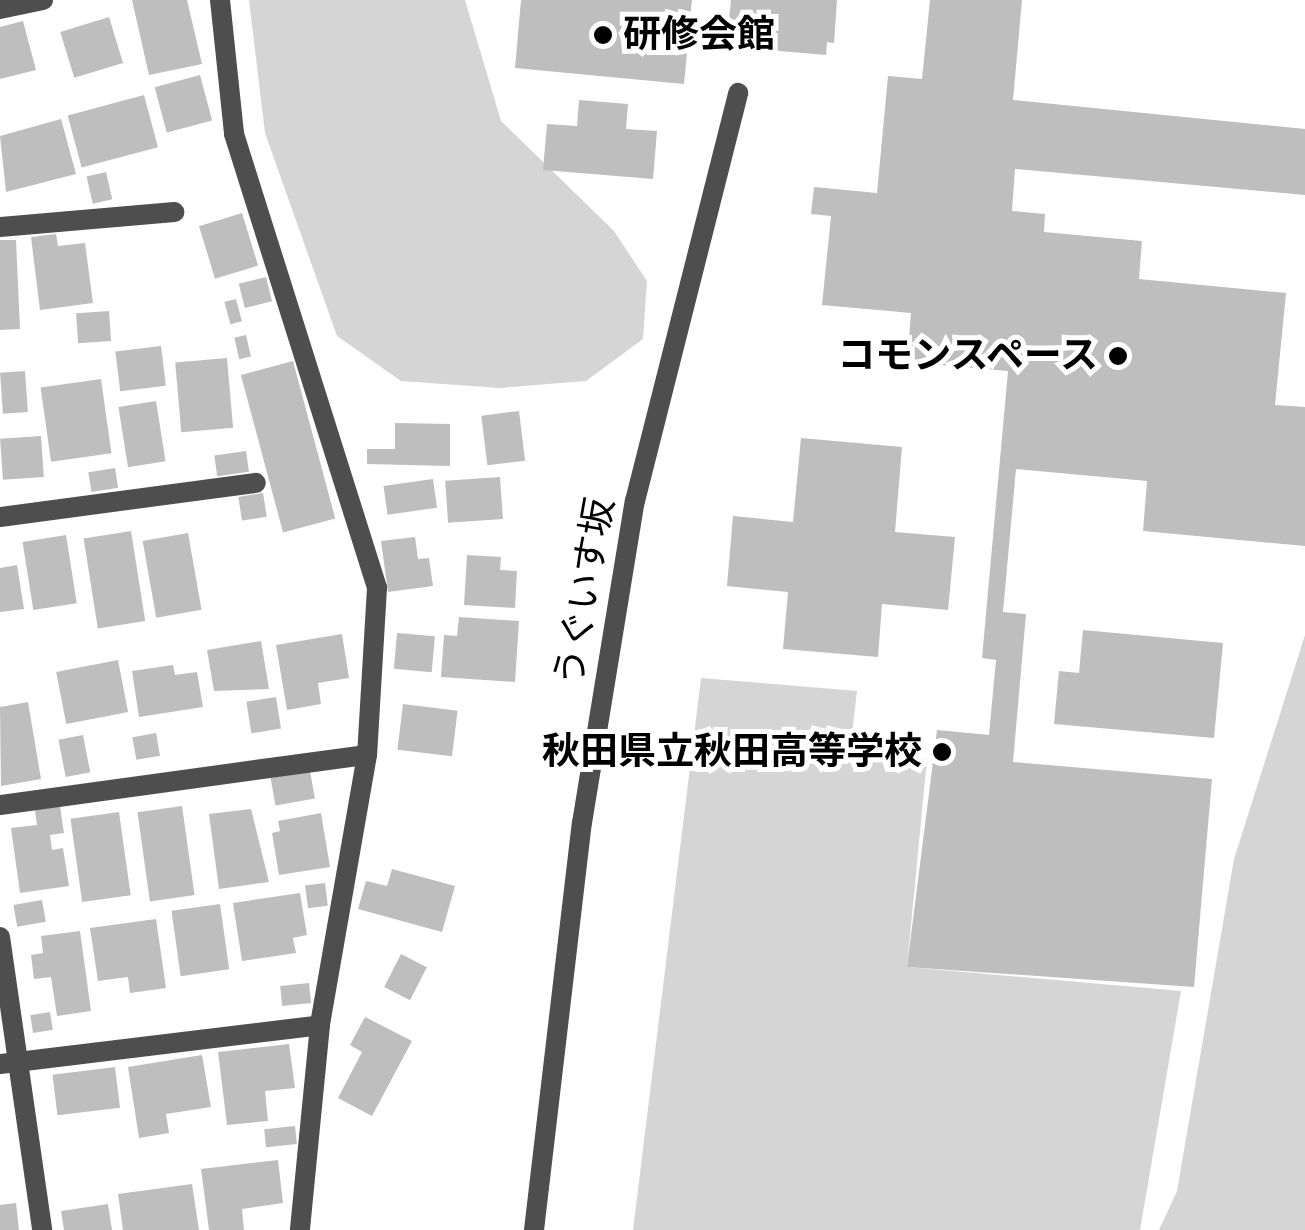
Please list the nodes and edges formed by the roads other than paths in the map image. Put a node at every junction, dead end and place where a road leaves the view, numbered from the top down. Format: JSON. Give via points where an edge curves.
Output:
{"nodes":[{"id":1,"x":44,"y":0,"type":"edge"},
{"id":2,"x":220,"y":0,"type":"edge"},
{"id":3,"x":0,"y":9,"type":"edge"},
{"id":4,"x":738,"y":93,"type":"dead end"},
{"id":5,"x":174,"y":212,"type":"dead end"},
{"id":6,"x":0,"y":227,"type":"edge"},
{"id":7,"x":256,"y":483,"type":"dead end"},
{"id":8,"x":0,"y":517,"type":"edge"},
{"id":9,"x":367,"y":755,"type":"junction"},
{"id":10,"x":0,"y":804,"type":"edge"},
{"id":11,"x":0,"y":937,"type":"edge"},
{"id":12,"x":320,"y":1026,"type":"junction"},
{"id":13,"x":9,"y":1062,"type":"edge"},
{"id":14,"x":42,"y":1230,"type":"edge"},
{"id":15,"x":300,"y":1230,"type":"edge"},
{"id":16,"x":534,"y":1230,"type":"edge"}],
"edges":[{"from":1,"to":3,"type":"street"},
{"from":2,"to":9,"type":"street","via":[[234,134],[378,588]]},
{"from":4,"to":16,"type":"street","name":"うぐいす坂","via":[[636,500],[582,823]]},
{"from":5,"to":6,"type":"street"},
{"from":7,"to":8,"type":"street"},
{"from":9,"to":10,"type":"street"},
{"from":9,"to":12,"type":"street"},
{"from":11,"to":13,"type":"street"},
{"from":12,"to":13,"type":"street"},
{"from":12,"to":15,"type":"street"},
{"from":13,"to":14,"type":"street"}]}
